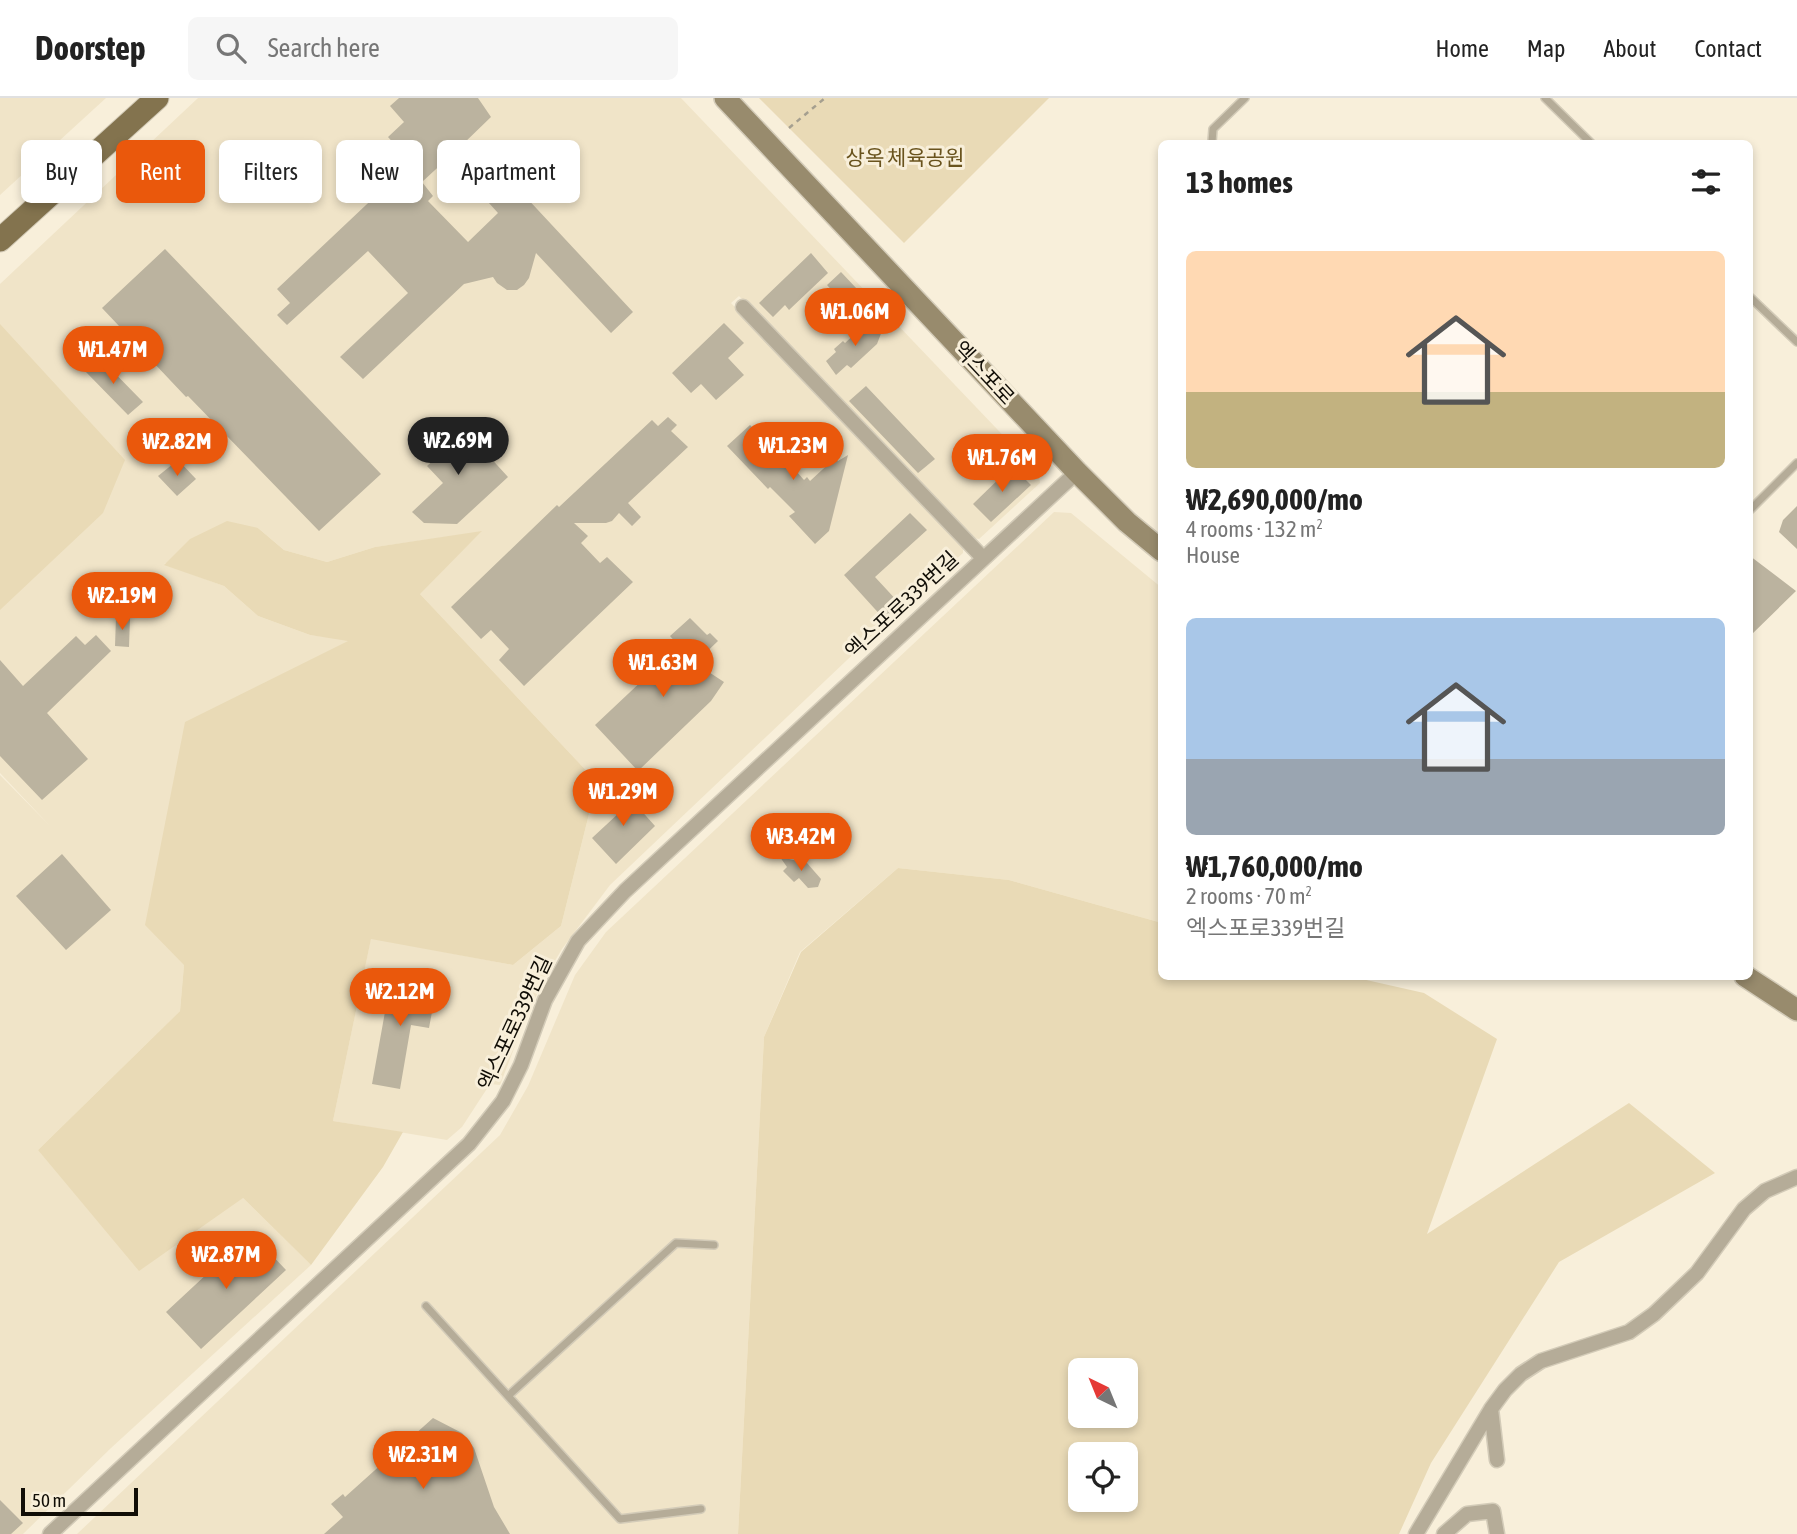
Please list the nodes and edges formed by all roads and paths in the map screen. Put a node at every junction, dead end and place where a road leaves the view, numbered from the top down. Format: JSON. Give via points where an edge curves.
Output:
{"nodes":[{"id":1,"x":157,"y":98,"type":"edge"},
{"id":2,"x":725,"y":98,"type":"edge"},
{"id":3,"x":825,"y":98,"type":"edge"},
{"id":4,"x":1245,"y":98,"type":"edge"},
{"id":5,"x":1545,"y":98,"type":"edge"},
{"id":6,"x":789,"y":128,"type":"dead end"},
{"id":7,"x":1212,"y":140,"type":"edge"},
{"id":8,"x":1588,"y":140,"type":"edge"},
{"id":9,"x":0,"y":240,"type":"edge"},
{"id":10,"x":1753,"y":300,"type":"edge"},
{"id":11,"x":743,"y":307,"type":"dead end"},
{"id":12,"x":1797,"y":342,"type":"edge"},
{"id":13,"x":1797,"y":463,"type":"edge"},
{"id":14,"x":1077,"y":471,"type":"junction"},
{"id":15,"x":1753,"y":507,"type":"edge"},
{"id":16,"x":1158,"y":548,"type":"edge"},
{"id":17,"x":983,"y":558,"type":"junction"},
{"id":18,"x":1751,"y":980,"type":"edge"},
{"id":19,"x":1797,"y":1010,"type":"edge"},
{"id":20,"x":1797,"y":1177,"type":"edge"},
{"id":21,"x":714,"y":1245,"type":"dead end"},
{"id":22,"x":426,"y":1306,"type":"dead end"},
{"id":23,"x":508,"y":1396,"type":"junction"},
{"id":24,"x":1491,"y":1409,"type":"junction"},
{"id":25,"x":1497,"y":1460,"type":"dead end"},
{"id":26,"x":701,"y":1509,"type":"dead end"},
{"id":27,"x":50,"y":1534,"type":"edge"},
{"id":28,"x":1416,"y":1534,"type":"edge"},
{"id":29,"x":1444,"y":1534,"type":"edge"},
{"id":30,"x":1497,"y":1534,"type":"edge"}],
"edges":[{"from":1,"to":9,"type":"main road"},
{"from":2,"to":14,"type":"main road","name":"엑스포로"},
{"from":3,"to":6,"type":"path"},
{"from":4,"to":7,"type":"lane","via":[[1213,129]]},
{"from":5,"to":8,"type":"lane"},
{"from":10,"to":12,"type":"lane"},
{"from":11,"to":17,"type":"street"},
{"from":13,"to":15,"type":"lane"},
{"from":14,"to":16,"type":"main road","name":"엑스포로"},
{"from":14,"to":17,"type":"street","name":"엑스포로339번길"},
{"from":17,"to":27,"type":"street","name":"엑스포로339번길","via":[[625,891],[578,941],[545,1000],[503,1101],[469,1144]]},
{"from":18,"to":19,"type":"main road"},
{"from":20,"to":24,"type":"street","via":[[1765,1191],[1744,1209],[1697,1273],[1654,1314],[1629,1332],[1541,1361],[1521,1374]]},
{"from":21,"to":23,"type":"lane","via":[[676,1243]]},
{"from":22,"to":23,"type":"lane"},
{"from":23,"to":26,"type":"lane","via":[[620,1519]]},
{"from":24,"to":25,"type":"street"},
{"from":24,"to":28,"type":"street"},
{"from":29,"to":30,"type":"street","via":[[1467,1514],[1493,1511]]}]}
